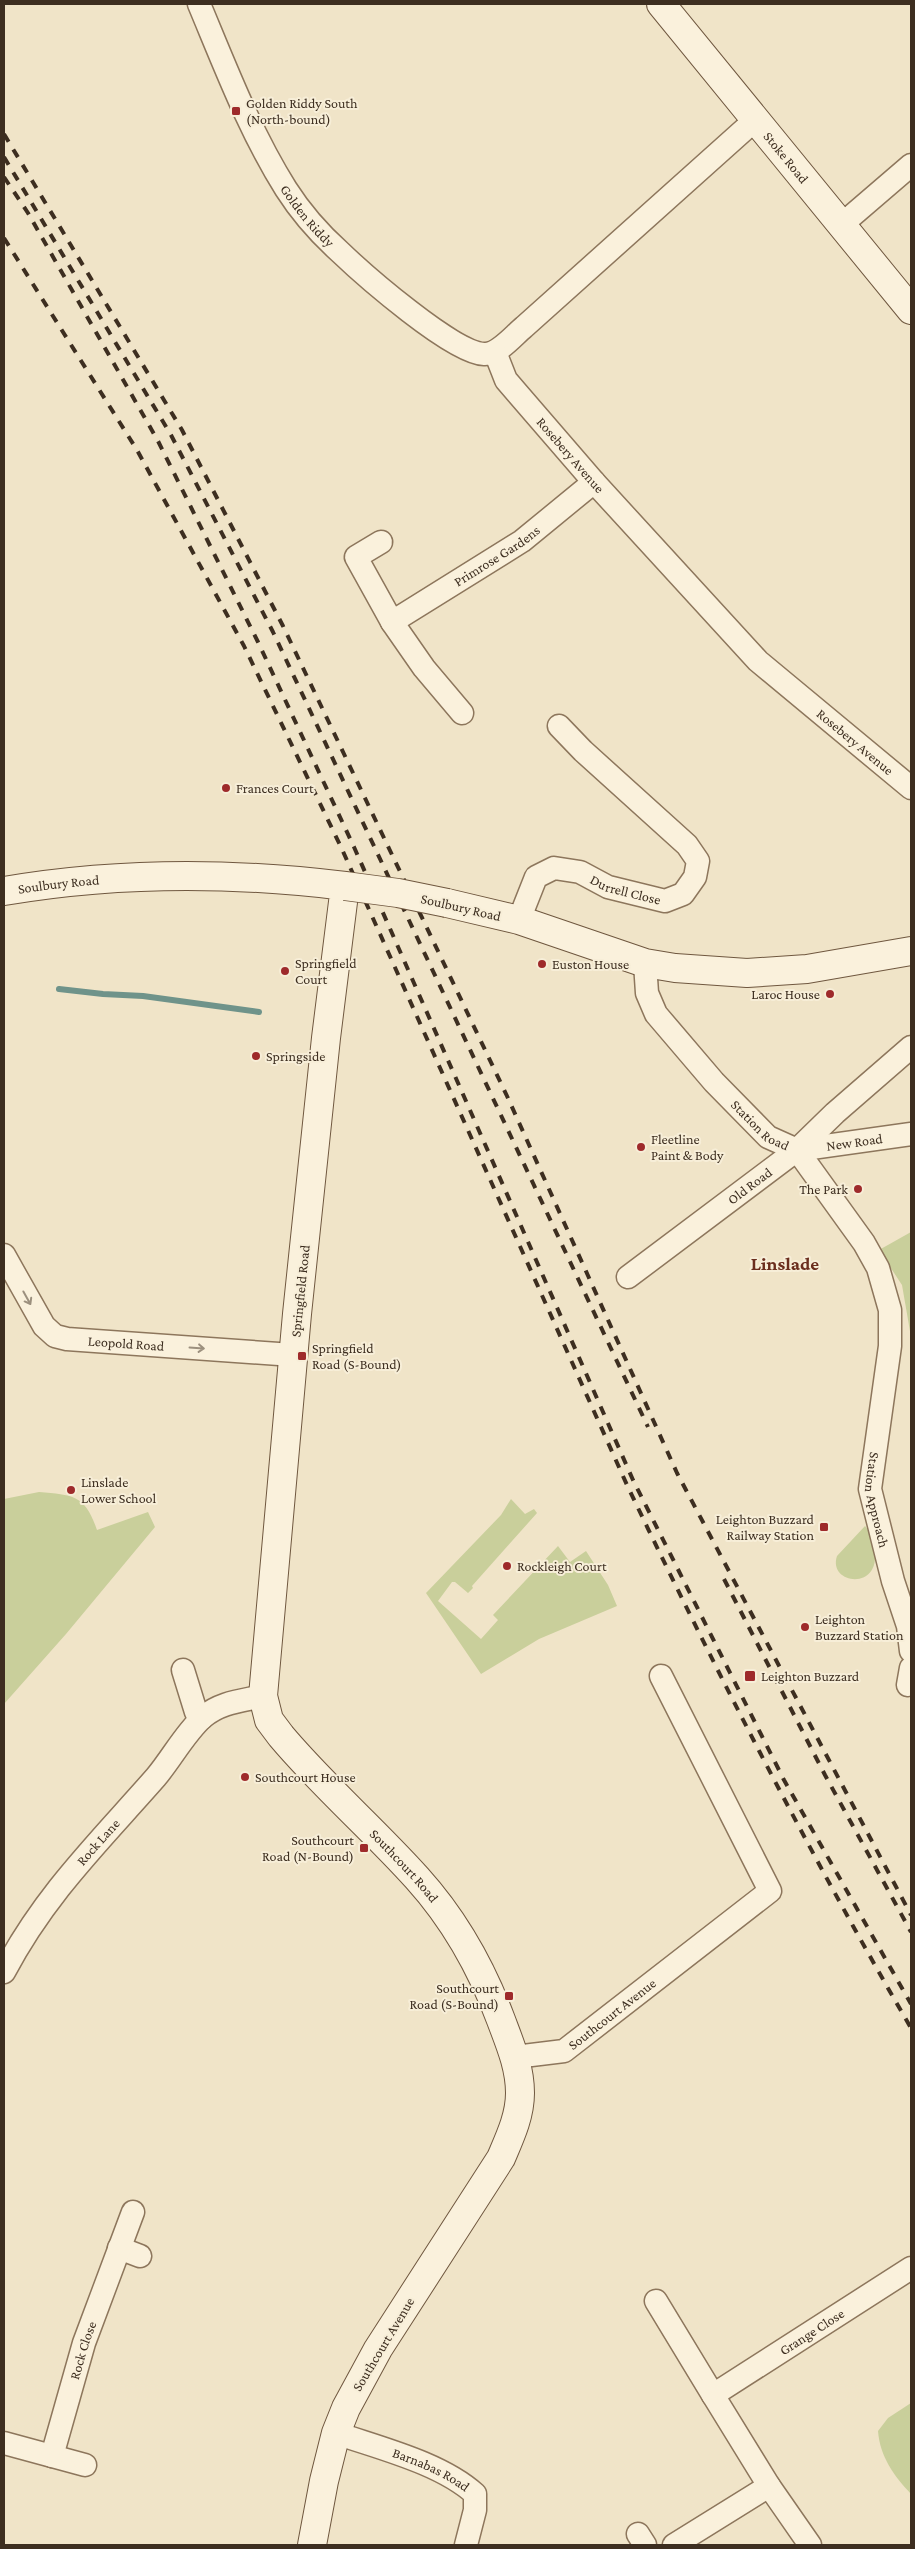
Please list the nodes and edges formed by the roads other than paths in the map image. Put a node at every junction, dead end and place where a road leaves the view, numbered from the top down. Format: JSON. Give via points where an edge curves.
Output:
{"nodes":[{"id":1,"x":199,"y":4,"type":"edge"},
{"id":2,"x":661,"y":4,"type":"edge"},
{"id":3,"x":755,"y":120,"type":"junction"},
{"id":4,"x":911,"y":165,"type":"edge"},
{"id":5,"x":840,"y":226,"type":"junction"},
{"id":6,"x":911,"y":310,"type":"edge"},
{"id":7,"x":495,"y":352,"type":"junction"},
{"id":8,"x":594,"y":482,"type":"junction"},
{"id":9,"x":382,"y":542,"type":"dead end"},
{"id":10,"x":392,"y":622,"type":"junction"},
{"id":11,"x":462,"y":712,"type":"dead end"},
{"id":12,"x":559,"y":726,"type":"dead end"},
{"id":13,"x":911,"y":788,"type":"edge"},
{"id":14,"x":339,"y":885,"type":"junction"},
{"id":15,"x":4,"y":891,"type":"edge"},
{"id":16,"x":519,"y":920,"type":"junction"},
{"id":17,"x":911,"y":950,"type":"edge"},
{"id":18,"x":645,"y":963,"type":"junction"},
{"id":19,"x":911,"y":1047,"type":"edge"},
{"id":20,"x":911,"y":1134,"type":"edge"},
{"id":21,"x":797,"y":1150,"type":"junction"},
{"id":22,"x":4,"y":1255,"type":"edge"},
{"id":23,"x":628,"y":1277,"type":"dead end"},
{"id":24,"x":890,"y":1346,"type":"joint"},
{"id":25,"x":293,"y":1355,"type":"junction"},
{"id":26,"x":911,"y":1651,"type":"edge"},
{"id":27,"x":183,"y":1670,"type":"dead end"},
{"id":28,"x":661,"y":1676,"type":"dead end"},
{"id":29,"x":264,"y":1696,"type":"junction"},
{"id":30,"x":202,"y":1718,"type":"junction"},
{"id":31,"x":4,"y":1972,"type":"edge"},
{"id":32,"x":515,"y":2057,"type":"junction"},
{"id":33,"x":133,"y":2212,"type":"dead end"},
{"id":34,"x":119,"y":2248,"type":"junction"},
{"id":35,"x":140,"y":2256,"type":"dead end"},
{"id":36,"x":911,"y":2268,"type":"edge"},
{"id":37,"x":656,"y":2301,"type":"dead end"},
{"id":38,"x":713,"y":2395,"type":"junction"},
{"id":39,"x":336,"y":2433,"type":"junction"},
{"id":40,"x":4,"y":2443,"type":"edge"},
{"id":41,"x":52,"y":2456,"type":"junction"},
{"id":42,"x":85,"y":2464,"type":"dead end"},
{"id":43,"x":768,"y":2486,"type":"junction"},
{"id":44,"x":312,"y":2545,"type":"edge"},
{"id":45,"x":466,"y":2545,"type":"edge"},
{"id":46,"x":674,"y":2545,"type":"edge"},
{"id":47,"x":810,"y":2545,"type":"edge"}],
"edges":[{"from":1,"to":7,"type":"street","name":"Golden Riddy","via":[[263,147],[286,189],[301,208],[338,251],[410,311],[453,342],[484,354]]},
{"from":2,"to":3,"type":"street","name":"Stoke Road"},
{"from":3,"to":5,"type":"street","name":"Stoke Road"},
{"from":3,"to":7,"type":"street"},
{"from":4,"to":5,"type":"street"},
{"from":5,"to":6,"type":"street","name":"Stoke Road"},
{"from":7,"to":8,"type":"street","name":"Rosebery Avenue","via":[[506,380]]},
{"from":8,"to":10,"type":"street","name":"Primrose Gardens","via":[[522,541]]},
{"from":8,"to":13,"type":"street","name":"Rosebery Avenue","via":[[758,661]]},
{"from":9,"to":10,"type":"street","via":[[356,557]]},
{"from":10,"to":11,"type":"street","via":[[424,668]]},
{"from":12,"to":16,"type":"street","name":"Durrell Close","via":[[582,751],[687,845],[698,861],[695,877],[683,894],[665,900],[608,887],[580,872],[554,868],[536,877]]},
{"from":14,"to":15,"type":"street","name":"Soulbury Road","via":[[212,876],[138,877],[56,882]]},
{"from":14,"to":16,"type":"street","name":"Soulbury Road","bridge":true,"via":[[398,893]]},
{"from":14,"to":25,"type":"street","name":"Springfield Road"},
{"from":16,"to":18,"type":"street","name":"Soulbury Road"},
{"from":17,"to":18,"type":"street","name":"Soulbury Road","via":[[807,969],[747,973]]},
{"from":18,"to":21,"type":"street","name":"Station Road","via":[[646,993],[656,1014],[714,1082],[768,1137]]},
{"from":19,"to":21,"type":"street","name":"Old Road"},
{"from":20,"to":21,"type":"street","name":"New Road"},
{"from":21,"to":23,"type":"street","name":"Old Road"},
{"from":21,"to":24,"type":"street","name":"Station Road","via":[[864,1243],[878,1268],[890,1310]]},
{"from":22,"to":25,"type":"street","name":"Leopold Road","one_way":true,"via":[[38,1318],[55,1336]]},
{"from":24,"to":26,"type":"street","name":"Station Approach","via":[[870,1489],[908,1626]]},
{"from":25,"to":29,"type":"street","name":"Springfield Road"},
{"from":27,"to":30,"type":"street","via":[[196,1712]]},
{"from":28,"to":32,"type":"street","name":"Southcourt Avenue","via":[[770,1892],[564,2051]]},
{"from":29,"to":30,"type":"street","name":"Rock Lane","via":[[221,1705]]},
{"from":29,"to":32,"type":"street","name":"Southcourt Road","via":[[269,1720],[286,1742],[418,1879],[448,1918],[476,1960]]},
{"from":30,"to":31,"type":"street","name":"Rock Lane","via":[[171,1760],[74,1867],[41,1910]]},
{"from":32,"to":39,"type":"street","name":"Southcourt Avenue","via":[[520,2093],[516,2124],[502,2158],[378,2348]]},
{"from":33,"to":34,"type":"street","name":"Rock Close"},
{"from":34,"to":35,"type":"street"},
{"from":34,"to":41,"type":"street","name":"Rock Close","via":[[84,2343]]},
{"from":36,"to":38,"type":"street","name":"Grange Close"},
{"from":37,"to":38,"type":"street"},
{"from":38,"to":43,"type":"street"},
{"from":39,"to":44,"type":"street","name":"Southcourt Avenue"},
{"from":39,"to":45,"type":"street","name":"Barnabas Road","via":[[422,2464],[466,2486],[475,2494],[475,2510]]},
{"from":40,"to":41,"type":"street"},
{"from":41,"to":42,"type":"street"},
{"from":43,"to":46,"type":"street"},
{"from":43,"to":47,"type":"street"}]}
